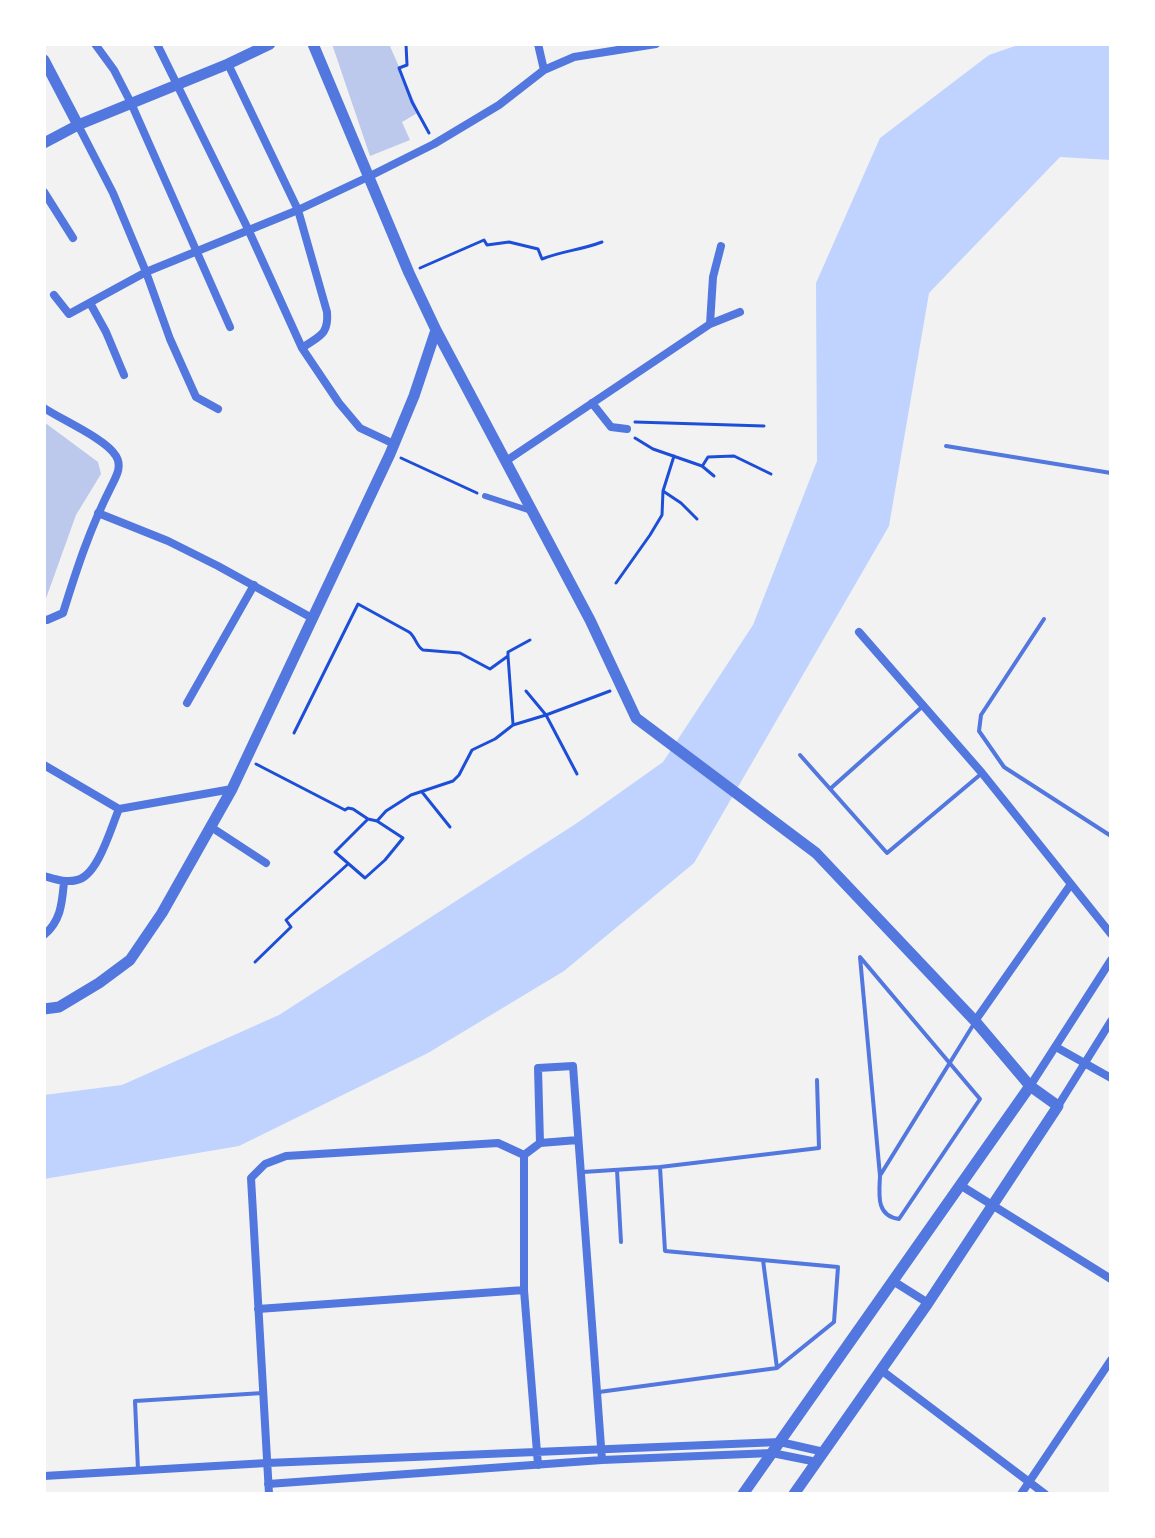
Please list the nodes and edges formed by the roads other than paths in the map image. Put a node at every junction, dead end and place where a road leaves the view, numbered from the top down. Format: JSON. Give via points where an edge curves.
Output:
{"nodes":[{"id":1,"x":95,"y":44,"type":"edge"},
{"id":2,"x":157,"y":44,"type":"edge"},
{"id":3,"x":270,"y":44,"type":"edge"},
{"id":4,"x":313,"y":44,"type":"edge"},
{"id":5,"x":538,"y":44,"type":"edge"},
{"id":6,"x":656,"y":44,"type":"edge"},
{"id":7,"x":44,"y":60,"type":"edge"},
{"id":8,"x":228,"y":64,"type":"junction"},
{"id":9,"x":544,"y":70,"type":"junction"},
{"id":10,"x":176,"y":84,"type":"junction"},
{"id":11,"x":131,"y":103,"type":"junction"},
{"id":12,"x":78,"y":125,"type":"junction"},
{"id":13,"x":44,"y":143,"type":"edge"},
{"id":14,"x":368,"y":177,"type":"junction"},
{"id":15,"x":44,"y":192,"type":"edge"},
{"id":16,"x":298,"y":210,"type":"junction"},
{"id":17,"x":248,"y":229,"type":"junction"},
{"id":18,"x":73,"y":238,"type":"dead end"},
{"id":19,"x":721,"y":246,"type":"dead end"},
{"id":20,"x":196,"y":251,"type":"junction"},
{"id":21,"x":146,"y":272,"type":"junction"},
{"id":22,"x":54,"y":295,"type":"dead end"},
{"id":23,"x":90,"y":303,"type":"junction"},
{"id":24,"x":740,"y":312,"type":"dead end"},
{"id":25,"x":710,"y":324,"type":"junction"},
{"id":26,"x":230,"y":327,"type":"dead end"},
{"id":27,"x":436,"y":330,"type":"junction"},
{"id":28,"x":302,"y":348,"type":"junction"},
{"id":29,"x":124,"y":375,"type":"dead end"},
{"id":30,"x":592,"y":403,"type":"junction"},
{"id":31,"x":44,"y":408,"type":"edge"},
{"id":32,"x":218,"y":409,"type":"dead end"},
{"id":33,"x":627,"y":429,"type":"road end"},
{"id":34,"x":946,"y":446,"type":"dead end"},
{"id":35,"x":392,"y":449,"type":"junction"},
{"id":36,"x":506,"y":461,"type":"junction"},
{"id":37,"x":1111,"y":473,"type":"edge"},
{"id":38,"x":485,"y":496,"type":"road end"},
{"id":39,"x":534,"y":512,"type":"junction"},
{"id":40,"x":98,"y":513,"type":"junction"},
{"id":41,"x":254,"y":585,"type":"junction"},
{"id":42,"x":312,"y":618,"type":"junction"},
{"id":43,"x":44,"y":619,"type":"edge"},
{"id":44,"x":1044,"y":619,"type":"dead end"},
{"id":45,"x":859,"y":632,"type":"dead end"},
{"id":46,"x":187,"y":703,"type":"dead end"},
{"id":47,"x":923,"y":706,"type":"junction"},
{"id":48,"x":800,"y":755,"type":"dead end"},
{"id":49,"x":44,"y":765,"type":"edge"},
{"id":50,"x":982,"y":773,"type":"junction"},
{"id":51,"x":232,"y":789,"type":"junction"},
{"id":52,"x":830,"y":789,"type":"junction"},
{"id":53,"x":119,"y":809,"type":"junction"},
{"id":54,"x":211,"y":827,"type":"junction"},
{"id":55,"x":1110,"y":834,"type":"edge"},
{"id":56,"x":266,"y":863,"type":"dead end"},
{"id":57,"x":44,"y":876,"type":"edge"},
{"id":58,"x":64,"y":882,"type":"junction"},
{"id":59,"x":1071,"y":884,"type":"junction"},
{"id":60,"x":1111,"y":934,"type":"edge"},
{"id":61,"x":44,"y":935,"type":"edge"},
{"id":62,"x":1111,"y":960,"type":"edge"},
{"id":63,"x":44,"y":1009,"type":"edge"},
{"id":64,"x":975,"y":1021,"type":"junction"},
{"id":65,"x":1111,"y":1021,"type":"edge"},
{"id":66,"x":1056,"y":1047,"type":"junction"},
{"id":67,"x":950,"y":1063,"type":"junction"},
{"id":68,"x":1085,"y":1063,"type":"junction"},
{"id":69,"x":1111,"y":1078,"type":"edge"},
{"id":70,"x":817,"y":1080,"type":"dead end"},
{"id":71,"x":1030,"y":1086,"type":"junction"},
{"id":72,"x":1058,"y":1106,"type":"junction"},
{"id":73,"x":578,"y":1140,"type":"junction"},
{"id":74,"x":540,"y":1143,"type":"junction"},
{"id":75,"x":524,"y":1155,"type":"junction"},
{"id":76,"x":660,"y":1167,"type":"junction"},
{"id":77,"x":617,"y":1170,"type":"junction"},
{"id":78,"x":581,"y":1172,"type":"junction"},
{"id":79,"x":880,"y":1176,"type":"junction"},
{"id":80,"x":960,"y":1185,"type":"junction"},
{"id":81,"x":993,"y":1206,"type":"junction"},
{"id":82,"x":621,"y":1242,"type":"dead end"},
{"id":83,"x":763,"y":1260,"type":"junction"},
{"id":84,"x":1111,"y":1279,"type":"edge"},
{"id":85,"x":893,"y":1281,"type":"junction"},
{"id":86,"x":524,"y":1290,"type":"junction"},
{"id":87,"x":928,"y":1303,"type":"junction"},
{"id":88,"x":258,"y":1309,"type":"junction"},
{"id":89,"x":1111,"y":1360,"type":"edge"},
{"id":90,"x":777,"y":1368,"type":"junction"},
{"id":91,"x":881,"y":1370,"type":"junction"},
{"id":92,"x":263,"y":1393,"type":"junction"},
{"id":93,"x":597,"y":1393,"type":"junction"},
{"id":94,"x":780,"y":1442,"type":"junction"},
{"id":95,"x":601,"y":1449,"type":"junction"},
{"id":96,"x":537,"y":1452,"type":"junction"},
{"id":97,"x":772,"y":1453,"type":"junction"},
{"id":98,"x":820,"y":1457,"type":"junction"},
{"id":99,"x":602,"y":1460,"type":"junction"},
{"id":100,"x":267,"y":1463,"type":"junction"},
{"id":101,"x":538,"y":1465,"type":"junction"},
{"id":102,"x":138,"y":1470,"type":"junction"},
{"id":103,"x":44,"y":1476,"type":"edge"},
{"id":104,"x":1029,"y":1482,"type":"junction"},
{"id":105,"x":268,"y":1484,"type":"junction"},
{"id":106,"x":269,"y":1494,"type":"edge"},
{"id":107,"x":743,"y":1494,"type":"edge"},
{"id":108,"x":794,"y":1494,"type":"edge"},
{"id":109,"x":1021,"y":1494,"type":"edge"},
{"id":110,"x":1045,"y":1494,"type":"edge"}],
"edges":[{"from":1,"to":11,"type":"street"},
{"from":2,"to":10,"type":"street"},
{"from":3,"to":8,"type":"street"},
{"from":4,"to":14,"type":"street"},
{"from":5,"to":9,"type":"street"},
{"from":6,"to":9,"type":"street","via":[[574,57]]},
{"from":7,"to":12,"type":"street"},
{"from":8,"to":10,"type":"street"},
{"from":8,"to":16,"type":"street"},
{"from":9,"to":14,"type":"street","via":[[499,105]]},
{"from":10,"to":11,"type":"street"},
{"from":10,"to":17,"type":"street"},
{"from":11,"to":12,"type":"street"},
{"from":11,"to":20,"type":"street"},
{"from":12,"to":13,"type":"street"},
{"from":12,"to":21,"type":"street"},
{"from":14,"to":16,"type":"street"},
{"from":14,"to":27,"type":"street"},
{"from":15,"to":18,"type":"street"},
{"from":16,"to":17,"type":"street"},
{"from":16,"to":28,"type":"street","via":[[328,325],[324,334]]},
{"from":17,"to":20,"type":"street"},
{"from":17,"to":28,"type":"street"},
{"from":19,"to":25,"type":"street"},
{"from":20,"to":21,"type":"street"},
{"from":20,"to":26,"type":"street"},
{"from":21,"to":23,"type":"street"},
{"from":21,"to":32,"type":"street","via":[[196,397]]},
{"from":22,"to":23,"type":"street","via":[[69,314]]},
{"from":23,"to":29,"type":"street"},
{"from":24,"to":25,"type":"street"},
{"from":25,"to":30,"type":"street"},
{"from":27,"to":35,"type":"street"},
{"from":27,"to":36,"type":"street"},
{"from":28,"to":35,"type":"street","via":[[360,428]]},
{"from":30,"to":33,"type":"street","via":[[611,427]]},
{"from":30,"to":36,"type":"street"},
{"from":31,"to":40,"type":"street","via":[[110,447],[119,460],[119,472]]},
{"from":34,"to":37,"type":"lane"},
{"from":35,"to":42,"type":"street"},
{"from":36,"to":39,"type":"street"},
{"from":38,"to":39,"type":"street"},
{"from":39,"to":64,"type":"street","via":[[636,718],[816,853]]},
{"from":40,"to":41,"type":"street"},
{"from":40,"to":43,"type":"street","via":[[63,613]]},
{"from":41,"to":42,"type":"street"},
{"from":41,"to":46,"type":"street"},
{"from":42,"to":51,"type":"street"},
{"from":44,"to":55,"type":"lane","via":[[981,715],[979,731],[1004,767]]},
{"from":45,"to":47,"type":"street"},
{"from":47,"to":50,"type":"street"},
{"from":47,"to":52,"type":"lane"},
{"from":48,"to":52,"type":"lane"},
{"from":49,"to":53,"type":"street"},
{"from":50,"to":52,"type":"lane","via":[[887,853]]},
{"from":50,"to":59,"type":"street"},
{"from":51,"to":53,"type":"street"},
{"from":51,"to":54,"type":"street"},
{"from":53,"to":58,"type":"street","via":[[94,868],[81,880]]},
{"from":54,"to":56,"type":"street"},
{"from":54,"to":63,"type":"street","via":[[130,960],[59,1007]]},
{"from":57,"to":58,"type":"street"},
{"from":58,"to":61,"type":"street","via":[[60,913]]},
{"from":59,"to":60,"type":"street"},
{"from":59,"to":64,"type":"street"},
{"from":62,"to":66,"type":"street"},
{"from":64,"to":67,"type":"lane"},
{"from":64,"to":71,"type":"street"},
{"from":65,"to":68,"type":"street"},
{"from":66,"to":68,"type":"street"},
{"from":66,"to":71,"type":"street"},
{"from":67,"to":79,"type":"lane"},
{"from":67,"to":79,"type":"lane","via":[[980,1099],[899,1219],[883,1211]]},
{"from":67,"to":79,"type":"lane","via":[[860,957]]},
{"from":68,"to":69,"type":"street"},
{"from":68,"to":72,"type":"street"},
{"from":70,"to":76,"type":"lane","via":[[819,1148]]},
{"from":71,"to":72,"type":"street"},
{"from":71,"to":80,"type":"street"},
{"from":72,"to":81,"type":"street"},
{"from":73,"to":74,"type":"street"},
{"from":73,"to":74,"type":"street","via":[[573,1066],[550,1067],[538,1068]]},
{"from":73,"to":78,"type":"street"},
{"from":74,"to":75,"type":"street"},
{"from":75,"to":86,"type":"street"},
{"from":75,"to":88,"type":"street","via":[[498,1143],[286,1156],[265,1164],[251,1178]]},
{"from":76,"to":77,"type":"lane"},
{"from":76,"to":83,"type":"lane","via":[[665,1251]]},
{"from":77,"to":78,"type":"lane"},
{"from":77,"to":82,"type":"lane"},
{"from":78,"to":93,"type":"street"},
{"from":80,"to":81,"type":"street"},
{"from":80,"to":85,"type":"street"},
{"from":81,"to":84,"type":"street"},
{"from":81,"to":87,"type":"street"},
{"from":83,"to":90,"type":"lane"},
{"from":83,"to":90,"type":"lane","via":[[838,1267],[834,1322]]},
{"from":85,"to":87,"type":"street"},
{"from":85,"to":94,"type":"street"},
{"from":86,"to":88,"type":"street"},
{"from":86,"to":96,"type":"street"},
{"from":87,"to":91,"type":"street"},
{"from":88,"to":92,"type":"street"},
{"from":89,"to":104,"type":"street"},
{"from":90,"to":93,"type":"lane"},
{"from":91,"to":98,"type":"street"},
{"from":91,"to":104,"type":"street"},
{"from":92,"to":100,"type":"street"},
{"from":92,"to":102,"type":"lane","via":[[135,1401]]},
{"from":93,"to":95,"type":"street"},
{"from":94,"to":95,"type":"street"},
{"from":94,"to":97,"type":"street"},
{"from":94,"to":98,"type":"street"},
{"from":95,"to":96,"type":"street"},
{"from":95,"to":99,"type":"street"},
{"from":96,"to":100,"type":"street"},
{"from":96,"to":101,"type":"street"},
{"from":97,"to":98,"type":"street"},
{"from":97,"to":99,"type":"street"},
{"from":97,"to":107,"type":"street"},
{"from":98,"to":108,"type":"street"},
{"from":99,"to":101,"type":"street"},
{"from":100,"to":102,"type":"street"},
{"from":100,"to":105,"type":"street"},
{"from":101,"to":105,"type":"street"},
{"from":102,"to":103,"type":"street"},
{"from":104,"to":109,"type":"street"},
{"from":104,"to":110,"type":"street"},
{"from":105,"to":106,"type":"street"}]}
